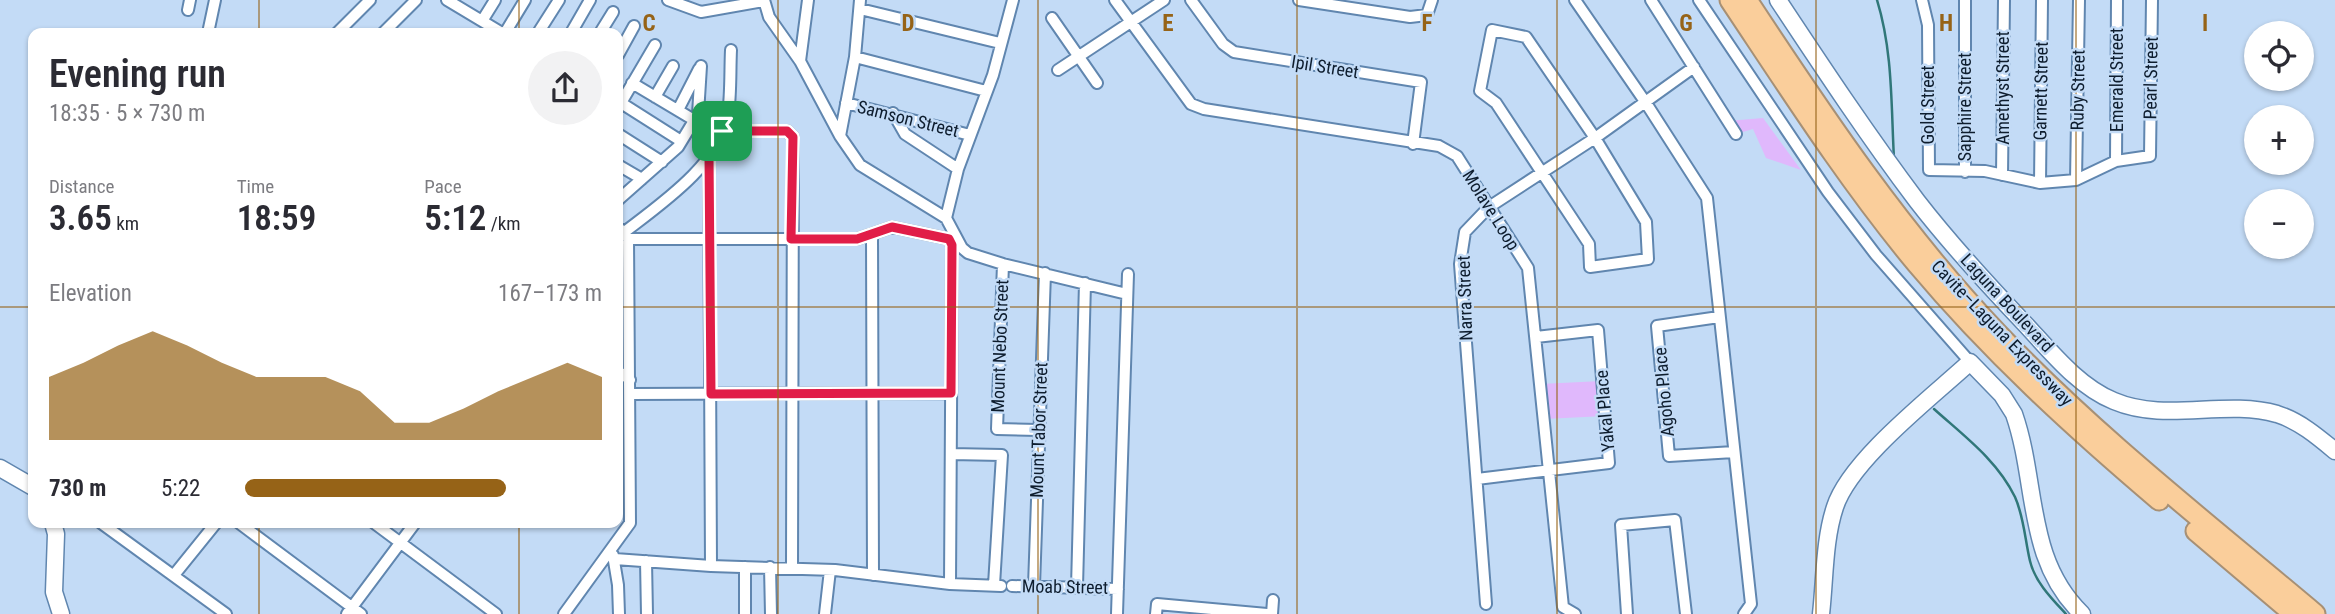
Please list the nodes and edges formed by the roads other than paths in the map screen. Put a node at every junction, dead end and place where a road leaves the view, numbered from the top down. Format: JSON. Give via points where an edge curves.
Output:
{"nodes":[{"id":1,"x":215,"y":0,"type":"edge"},
{"id":2,"x":370,"y":0,"type":"edge"},
{"id":3,"x":416,"y":0,"type":"edge"},
{"id":4,"x":447,"y":0,"type":"edge"},
{"id":5,"x":495,"y":0,"type":"edge"},
{"id":6,"x":525,"y":0,"type":"edge"},
{"id":7,"x":559,"y":0,"type":"edge"},
{"id":8,"x":590,"y":0,"type":"edge"},
{"id":9,"x":668,"y":0,"type":"edge"},
{"id":10,"x":764,"y":0,"type":"edge"},
{"id":11,"x":808,"y":0,"type":"edge"},
{"id":12,"x":1013,"y":0,"type":"edge"},
{"id":13,"x":1115,"y":0,"type":"edge"},
{"id":14,"x":1164,"y":0,"type":"edge"},
{"id":15,"x":1191,"y":0,"type":"edge"},
{"id":16,"x":1299,"y":0,"type":"edge"},
{"id":17,"x":1432,"y":0,"type":"edge"},
{"id":18,"x":1575,"y":0,"type":"edge"},
{"id":19,"x":1651,"y":0,"type":"edge"},
{"id":20,"x":1699,"y":0,"type":"edge"},
{"id":21,"x":1730,"y":0,"type":"edge"},
{"id":22,"x":1747,"y":0,"type":"edge"},
{"id":23,"x":1778,"y":0,"type":"edge"},
{"id":24,"x":1922,"y":0,"type":"edge"},
{"id":25,"x":1965,"y":0,"type":"edge"},
{"id":26,"x":2004,"y":0,"type":"edge"},
{"id":27,"x":2042,"y":0,"type":"edge"},
{"id":28,"x":2079,"y":0,"type":"edge"},
{"id":29,"x":2117,"y":0,"type":"edge"},
{"id":30,"x":2152,"y":0,"type":"edge"},
{"id":31,"x":463,"y":4,"type":"edge"},
{"id":32,"x":860,"y":5,"type":"edge"},
{"id":33,"x":613,"y":12,"type":"dead end"},
{"id":34,"x":1052,"y":18,"type":"dead end"},
{"id":35,"x":482,"y":21,"type":"junction"},
{"id":36,"x":1130,"y":22,"type":"junction"},
{"id":37,"x":634,"y":26,"type":"dead end"},
{"id":38,"x":209,"y":28,"type":"edge"},
{"id":39,"x":342,"y":28,"type":"edge"},
{"id":40,"x":393,"y":28,"type":"edge"},
{"id":41,"x":495,"y":28,"type":"edge"},
{"id":42,"x":507,"y":28,"type":"edge"},
{"id":43,"x":541,"y":28,"type":"edge"},
{"id":44,"x":574,"y":28,"type":"edge"},
{"id":45,"x":603,"y":28,"type":"edge"},
{"id":46,"x":1000,"y":43,"type":"junction"},
{"id":47,"x":655,"y":45,"type":"dead end"},
{"id":48,"x":623,"y":46,"type":"edge"},
{"id":49,"x":731,"y":50,"type":"dead end"},
{"id":50,"x":1079,"y":55,"type":"junction"},
{"id":51,"x":855,"y":57,"type":"junction"},
{"id":52,"x":800,"y":61,"type":"junction"},
{"id":53,"x":673,"y":66,"type":"dead end"},
{"id":54,"x":1694,"y":67,"type":"junction"},
{"id":55,"x":1058,"y":70,"type":"dead end"},
{"id":56,"x":632,"y":83,"type":"junction"},
{"id":57,"x":1097,"y":83,"type":"dead end"},
{"id":58,"x":986,"y":91,"type":"junction"},
{"id":59,"x":655,"y":97,"type":"junction"},
{"id":60,"x":623,"y":98,"type":"edge"},
{"id":61,"x":846,"y":103,"type":"junction"},
{"id":62,"x":1646,"y":103,"type":"junction"},
{"id":63,"x":623,"y":106,"type":"edge"},
{"id":64,"x":678,"y":110,"type":"junction"},
{"id":65,"x":893,"y":113,"type":"junction"},
{"id":66,"x":694,"y":120,"type":"junction"},
{"id":67,"x":722,"y":131,"type":"junction"},
{"id":68,"x":1737,"y":134,"type":"dead end"},
{"id":69,"x":970,"y":135,"type":"junction"},
{"id":70,"x":840,"y":136,"type":"junction"},
{"id":71,"x":623,"y":137,"type":"edge"},
{"id":72,"x":1595,"y":138,"type":"junction"},
{"id":73,"x":681,"y":141,"type":"junction"},
{"id":74,"x":1413,"y":144,"type":"junction"},
{"id":75,"x":709,"y":156,"type":"junction"},
{"id":76,"x":2116,"y":161,"type":"junction"},
{"id":77,"x":662,"y":162,"type":"junction"},
{"id":78,"x":623,"y":168,"type":"edge"},
{"id":79,"x":958,"y":169,"type":"junction"},
{"id":80,"x":1542,"y":172,"type":"junction"},
{"id":81,"x":1965,"y":172,"type":"junction"},
{"id":82,"x":2003,"y":175,"type":"junction"},
{"id":83,"x":642,"y":179,"type":"junction"},
{"id":84,"x":2076,"y":180,"type":"junction"},
{"id":85,"x":2040,"y":183,"type":"junction"},
{"id":86,"x":623,"y":194,"type":"edge"},
{"id":87,"x":1489,"y":207,"type":"junction"},
{"id":88,"x":946,"y":218,"type":"junction"},
{"id":89,"x":623,"y":233,"type":"edge"},
{"id":90,"x":623,"y":234,"type":"edge"},
{"id":91,"x":872,"y":234,"type":"junction"},
{"id":92,"x":711,"y":239,"type":"junction"},
{"id":93,"x":791,"y":239,"type":"junction"},
{"id":94,"x":623,"y":252,"type":"edge"},
{"id":95,"x":1003,"y":264,"type":"junction"},
{"id":96,"x":1045,"y":273,"type":"junction"},
{"id":97,"x":1128,"y":274,"type":"dead end"},
{"id":98,"x":1085,"y":284,"type":"junction"},
{"id":99,"x":1127,"y":294,"type":"junction"},
{"id":100,"x":1719,"y":317,"type":"junction"},
{"id":101,"x":1536,"y":337,"type":"junction"},
{"id":102,"x":1970,"y":362,"type":"junction"},
{"id":103,"x":623,"y":375,"type":"edge"},
{"id":104,"x":630,"y":380,"type":"junction"},
{"id":105,"x":792,"y":393,"type":"junction"},
{"id":106,"x":872,"y":393,"type":"junction"},
{"id":107,"x":951,"y":393,"type":"junction"},
{"id":108,"x":629,"y":394,"type":"junction"},
{"id":109,"x":711,"y":394,"type":"junction"},
{"id":110,"x":1038,"y":430,"type":"junction"},
{"id":111,"x":2335,"y":451,"type":"edge"},
{"id":112,"x":1734,"y":452,"type":"junction"},
{"id":113,"x":951,"y":454,"type":"junction"},
{"id":114,"x":0,"y":468,"type":"edge"},
{"id":115,"x":1549,"y":470,"type":"junction"},
{"id":116,"x":623,"y":473,"type":"edge"},
{"id":117,"x":629,"y":478,"type":"junction"},
{"id":118,"x":1477,"y":479,"type":"junction"},
{"id":119,"x":28,"y":484,"type":"edge"},
{"id":120,"x":54,"y":528,"type":"edge"},
{"id":121,"x":108,"y":528,"type":"edge"},
{"id":122,"x":212,"y":528,"type":"edge"},
{"id":123,"x":245,"y":528,"type":"edge"},
{"id":124,"x":381,"y":528,"type":"edge"},
{"id":125,"x":412,"y":528,"type":"edge"},
{"id":126,"x":401,"y":543,"type":"junction"},
{"id":127,"x":612,"y":554,"type":"junction"},
{"id":128,"x":646,"y":561,"type":"junction"},
{"id":129,"x":711,"y":566,"type":"junction"},
{"id":130,"x":745,"y":567,"type":"junction"},
{"id":131,"x":770,"y":567,"type":"junction"},
{"id":132,"x":792,"y":568,"type":"junction"},
{"id":133,"x":830,"y":570,"type":"junction"},
{"id":134,"x":174,"y":575,"type":"junction"},
{"id":135,"x":873,"y":575,"type":"junction"},
{"id":136,"x":950,"y":584,"type":"junction"},
{"id":137,"x":1003,"y":586,"type":"junction"},
{"id":138,"x":1034,"y":586,"type":"junction"},
{"id":139,"x":1077,"y":587,"type":"junction"},
{"id":140,"x":1118,"y":589,"type":"junction"},
{"id":141,"x":1273,"y":600,"type":"dead end"},
{"id":142,"x":1486,"y":604,"type":"dead end"},
{"id":143,"x":354,"y":612,"type":"edge"},
{"id":144,"x":1201,"y":612,"type":"edge"},
{"id":145,"x":61,"y":614,"type":"edge"},
{"id":146,"x":226,"y":614,"type":"edge"},
{"id":147,"x":496,"y":614,"type":"edge"},
{"id":148,"x":564,"y":614,"type":"edge"},
{"id":149,"x":619,"y":614,"type":"edge"},
{"id":150,"x":648,"y":614,"type":"edge"},
{"id":151,"x":744,"y":614,"type":"edge"},
{"id":152,"x":771,"y":614,"type":"edge"},
{"id":153,"x":825,"y":614,"type":"edge"},
{"id":154,"x":1117,"y":614,"type":"edge"},
{"id":155,"x":1156,"y":614,"type":"edge"},
{"id":156,"x":1270,"y":614,"type":"edge"},
{"id":157,"x":1575,"y":614,"type":"edge"},
{"id":158,"x":1627,"y":614,"type":"edge"},
{"id":159,"x":1686,"y":614,"type":"edge"},
{"id":160,"x":1744,"y":614,"type":"edge"},
{"id":161,"x":1821,"y":614,"type":"edge"},
{"id":162,"x":2082,"y":614,"type":"edge"},
{"id":163,"x":2294,"y":614,"type":"edge"},
{"id":164,"x":2315,"y":614,"type":"edge"}],
"edges":[{"from":1,"to":38,"type":"street"},
{"from":2,"to":39,"type":"street"},
{"from":3,"to":40,"type":"street"},
{"from":4,"to":31,"type":"street"},
{"from":5,"to":35,"type":"street"},
{"from":6,"to":42,"type":"street"},
{"from":7,"to":43,"type":"street"},
{"from":8,"to":44,"type":"street"},
{"from":9,"to":10,"type":"street","via":[[701,12]]},
{"from":10,"to":52,"type":"street","via":[[769,17]]},
{"from":11,"to":52,"type":"street"},
{"from":12,"to":46,"type":"street"},
{"from":13,"to":36,"type":"street","name":"Molave Loop"},
{"from":14,"to":36,"type":"street"},
{"from":15,"to":74,"type":"street","name":"Ipil Street","via":[[1234,52],[1421,82]]},
{"from":16,"to":17,"type":"street","via":[[1410,16],[1427,15]]},
{"from":18,"to":62,"type":"street"},
{"from":19,"to":54,"type":"street"},
{"from":20,"to":102,"type":"street","via":[[1828,192],[1876,255]]},
{"from":21,"to":163,"type":"highway","name":"Cavite–Laguna Expressway","via":[[1875,210],[1992,348],[2088,440]]},
{"from":22,"to":164,"type":"highway","name":"Cavite–Laguna Expressway","via":[[1870,181],[1985,320],[2099,431]]},
{"from":23,"to":111,"type":"main road","name":"Laguna Boulevard","via":[[1919,203],[1985,282],[2090,387],[2141,409],[2275,414],[2298,423]]},
{"from":24,"to":81,"type":"street","name":"Gold Street","via":[[1928,24],[1929,170]]},
{"from":25,"to":81,"type":"street","name":"Sapphire Street"},
{"from":26,"to":82,"type":"street","name":"Amethyst Street"},
{"from":27,"to":85,"type":"street","name":"Garnett Street"},
{"from":28,"to":84,"type":"street","name":"Ruby Street"},
{"from":29,"to":76,"type":"street","name":"Emerald Street"},
{"from":30,"to":76,"type":"street","name":"Pearl Street","via":[[2150,156]]},
{"from":31,"to":35,"type":"street"},
{"from":32,"to":46,"type":"street"},
{"from":32,"to":51,"type":"street","name":"Samson Street"},
{"from":33,"to":45,"type":"street"},
{"from":34,"to":50,"type":"street"},
{"from":35,"to":41,"type":"street"},
{"from":36,"to":50,"type":"street"},
{"from":36,"to":74,"type":"street","name":"Molave Loop","via":[[1191,104]]},
{"from":37,"to":48,"type":"street"},
{"from":46,"to":58,"type":"street"},
{"from":47,"to":56,"type":"street"},
{"from":49,"to":67,"type":"street","via":[[728,117]]},
{"from":50,"to":55,"type":"street"},
{"from":50,"to":57,"type":"street"},
{"from":51,"to":58,"type":"street"},
{"from":51,"to":61,"type":"street","name":"Samson Street"},
{"from":52,"to":70,"type":"street"},
{"from":53,"to":59,"type":"street"},
{"from":54,"to":62,"type":"street","name":"Narra Street"},
{"from":54,"to":68,"type":"street"},
{"from":56,"to":59,"type":"street"},
{"from":56,"to":60,"type":"street"},
{"from":58,"to":69,"type":"street"},
{"from":59,"to":64,"type":"street"},
{"from":61,"to":65,"type":"street","name":"Samson Street"},
{"from":61,"to":70,"type":"street","name":"Samson Street"},
{"from":62,"to":72,"type":"street","name":"Narra Street"},
{"from":62,"to":100,"type":"street","via":[[1707,198]]},
{"from":63,"to":73,"type":"street"},
{"from":64,"to":66,"type":"street"},
{"from":64,"to":66,"type":"street","via":[[701,66]]},
{"from":65,"to":69,"type":"street","name":"Samson Street"},
{"from":65,"to":79,"type":"street","via":[[905,134]]},
{"from":66,"to":73,"type":"street"},
{"from":67,"to":75,"type":"street"},
{"from":67,"to":93,"type":"street","via":[[787,131],[793,137]]},
{"from":69,"to":79,"type":"street"},
{"from":70,"to":88,"type":"street","via":[[860,164]]},
{"from":71,"to":77,"type":"street"},
{"from":72,"to":80,"type":"street","name":"Narra Street"},
{"from":72,"to":80,"type":"street","via":[[1646,222],[1648,259],[1590,267],[1589,244]]},
{"from":72,"to":80,"type":"street","via":[[1526,37],[1492,30],[1480,91],[1496,103]]},
{"from":73,"to":77,"type":"street"},
{"from":74,"to":87,"type":"street","name":"Molave Loop","via":[[1438,146],[1457,156]]},
{"from":75,"to":89,"type":"street"},
{"from":75,"to":92,"type":"street"},
{"from":76,"to":84,"type":"street"},
{"from":77,"to":83,"type":"street"},
{"from":78,"to":83,"type":"street"},
{"from":79,"to":88,"type":"street"},
{"from":80,"to":87,"type":"street","name":"Narra Street"},
{"from":81,"to":82,"type":"street"},
{"from":82,"to":85,"type":"street"},
{"from":83,"to":86,"type":"street"},
{"from":84,"to":85,"type":"street"},
{"from":87,"to":101,"type":"street","name":"Molave Loop","via":[[1528,268]]},
{"from":87,"to":118,"type":"street","name":"Narra Street","via":[[1465,232],[1460,264]]},
{"from":88,"to":95,"type":"street","via":[[968,253]]},
{"from":90,"to":92,"type":"street"},
{"from":91,"to":93,"type":"street","via":[[857,239]]},
{"from":91,"to":106,"type":"street"},
{"from":91,"to":107,"type":"street","via":[[902,228],[949,239],[952,245]]},
{"from":92,"to":93,"type":"street"},
{"from":92,"to":109,"type":"street"},
{"from":93,"to":105,"type":"street"},
{"from":94,"to":104,"type":"street"},
{"from":95,"to":96,"type":"street"},
{"from":95,"to":110,"type":"street","name":"Mount Nebo Street","via":[[997,429]]},
{"from":96,"to":98,"type":"street"},
{"from":96,"to":110,"type":"street","name":"Mount Tabor Street"},
{"from":97,"to":99,"type":"street"},
{"from":98,"to":99,"type":"street"},
{"from":98,"to":139,"type":"street"},
{"from":99,"to":140,"type":"street"},
{"from":100,"to":112,"type":"street"},
{"from":100,"to":112,"type":"street","name":"Agoho Place","via":[[1657,326],[1670,456]]},
{"from":101,"to":115,"type":"street","name":"Molave Loop"},
{"from":101,"to":115,"type":"street","name":"Yakal Place","via":[[1598,330],[1609,463]]},
{"from":102,"to":161,"type":"main road","via":[[1873,452],[1847,483],[1833,516]]},
{"from":102,"to":162,"type":"main road","via":[[2014,414],[2046,562],[2057,585]]},
{"from":103,"to":104,"type":"street"},
{"from":104,"to":108,"type":"street"},
{"from":105,"to":106,"type":"street"},
{"from":105,"to":109,"type":"street"},
{"from":105,"to":132,"type":"street"},
{"from":106,"to":107,"type":"street"},
{"from":106,"to":135,"type":"street"},
{"from":107,"to":113,"type":"street"},
{"from":108,"to":109,"type":"street"},
{"from":108,"to":117,"type":"street"},
{"from":109,"to":129,"type":"street"},
{"from":110,"to":138,"type":"street","name":"Mount Tabor Street"},
{"from":112,"to":160,"type":"street","via":[[1751,604]]},
{"from":113,"to":136,"type":"street"},
{"from":113,"to":137,"type":"street","via":[[1002,455]]},
{"from":114,"to":119,"type":"main road"},
{"from":115,"to":118,"type":"street","name":"Yakal Place"},
{"from":115,"to":157,"type":"street","name":"Molave Loop","via":[[1563,607]]},
{"from":116,"to":117,"type":"street"},
{"from":117,"to":127,"type":"street","via":[[629,523]]},
{"from":118,"to":142,"type":"street","name":"Narra Street"},
{"from":120,"to":145,"type":"main road","via":[[54,592]]},
{"from":121,"to":134,"type":"street"},
{"from":122,"to":134,"type":"street"},
{"from":123,"to":143,"type":"street"},
{"from":124,"to":126,"type":"street"},
{"from":125,"to":126,"type":"street"},
{"from":126,"to":143,"type":"street"},
{"from":126,"to":147,"type":"street"},
{"from":127,"to":128,"type":"street","name":"Moab Street"},
{"from":127,"to":148,"type":"street"},
{"from":127,"to":149,"type":"street"},
{"from":128,"to":129,"type":"street","name":"Moab Street"},
{"from":128,"to":150,"type":"street"},
{"from":129,"to":130,"type":"street","name":"Moab Street"},
{"from":130,"to":131,"type":"street","name":"Moab Street"},
{"from":130,"to":151,"type":"street"},
{"from":131,"to":132,"type":"street","name":"Moab Street"},
{"from":131,"to":152,"type":"street"},
{"from":132,"to":133,"type":"street","name":"Moab Street"},
{"from":133,"to":135,"type":"street","name":"Moab Street"},
{"from":133,"to":153,"type":"street"},
{"from":134,"to":146,"type":"street"},
{"from":135,"to":136,"type":"street","name":"Moab Street"},
{"from":136,"to":137,"type":"street","name":"Moab Street"},
{"from":137,"to":138,"type":"street","name":"Moab Street"},
{"from":138,"to":139,"type":"street","name":"Moab Street"},
{"from":139,"to":140,"type":"street","name":"Moab Street"},
{"from":140,"to":154,"type":"street"},
{"from":141,"to":156,"type":"street"},
{"from":144,"to":155,"type":"street","via":[[1157,604]]},
{"from":144,"to":156,"type":"street"},
{"from":158,"to":159,"type":"street","via":[[1621,525],[1675,520]]}]}
